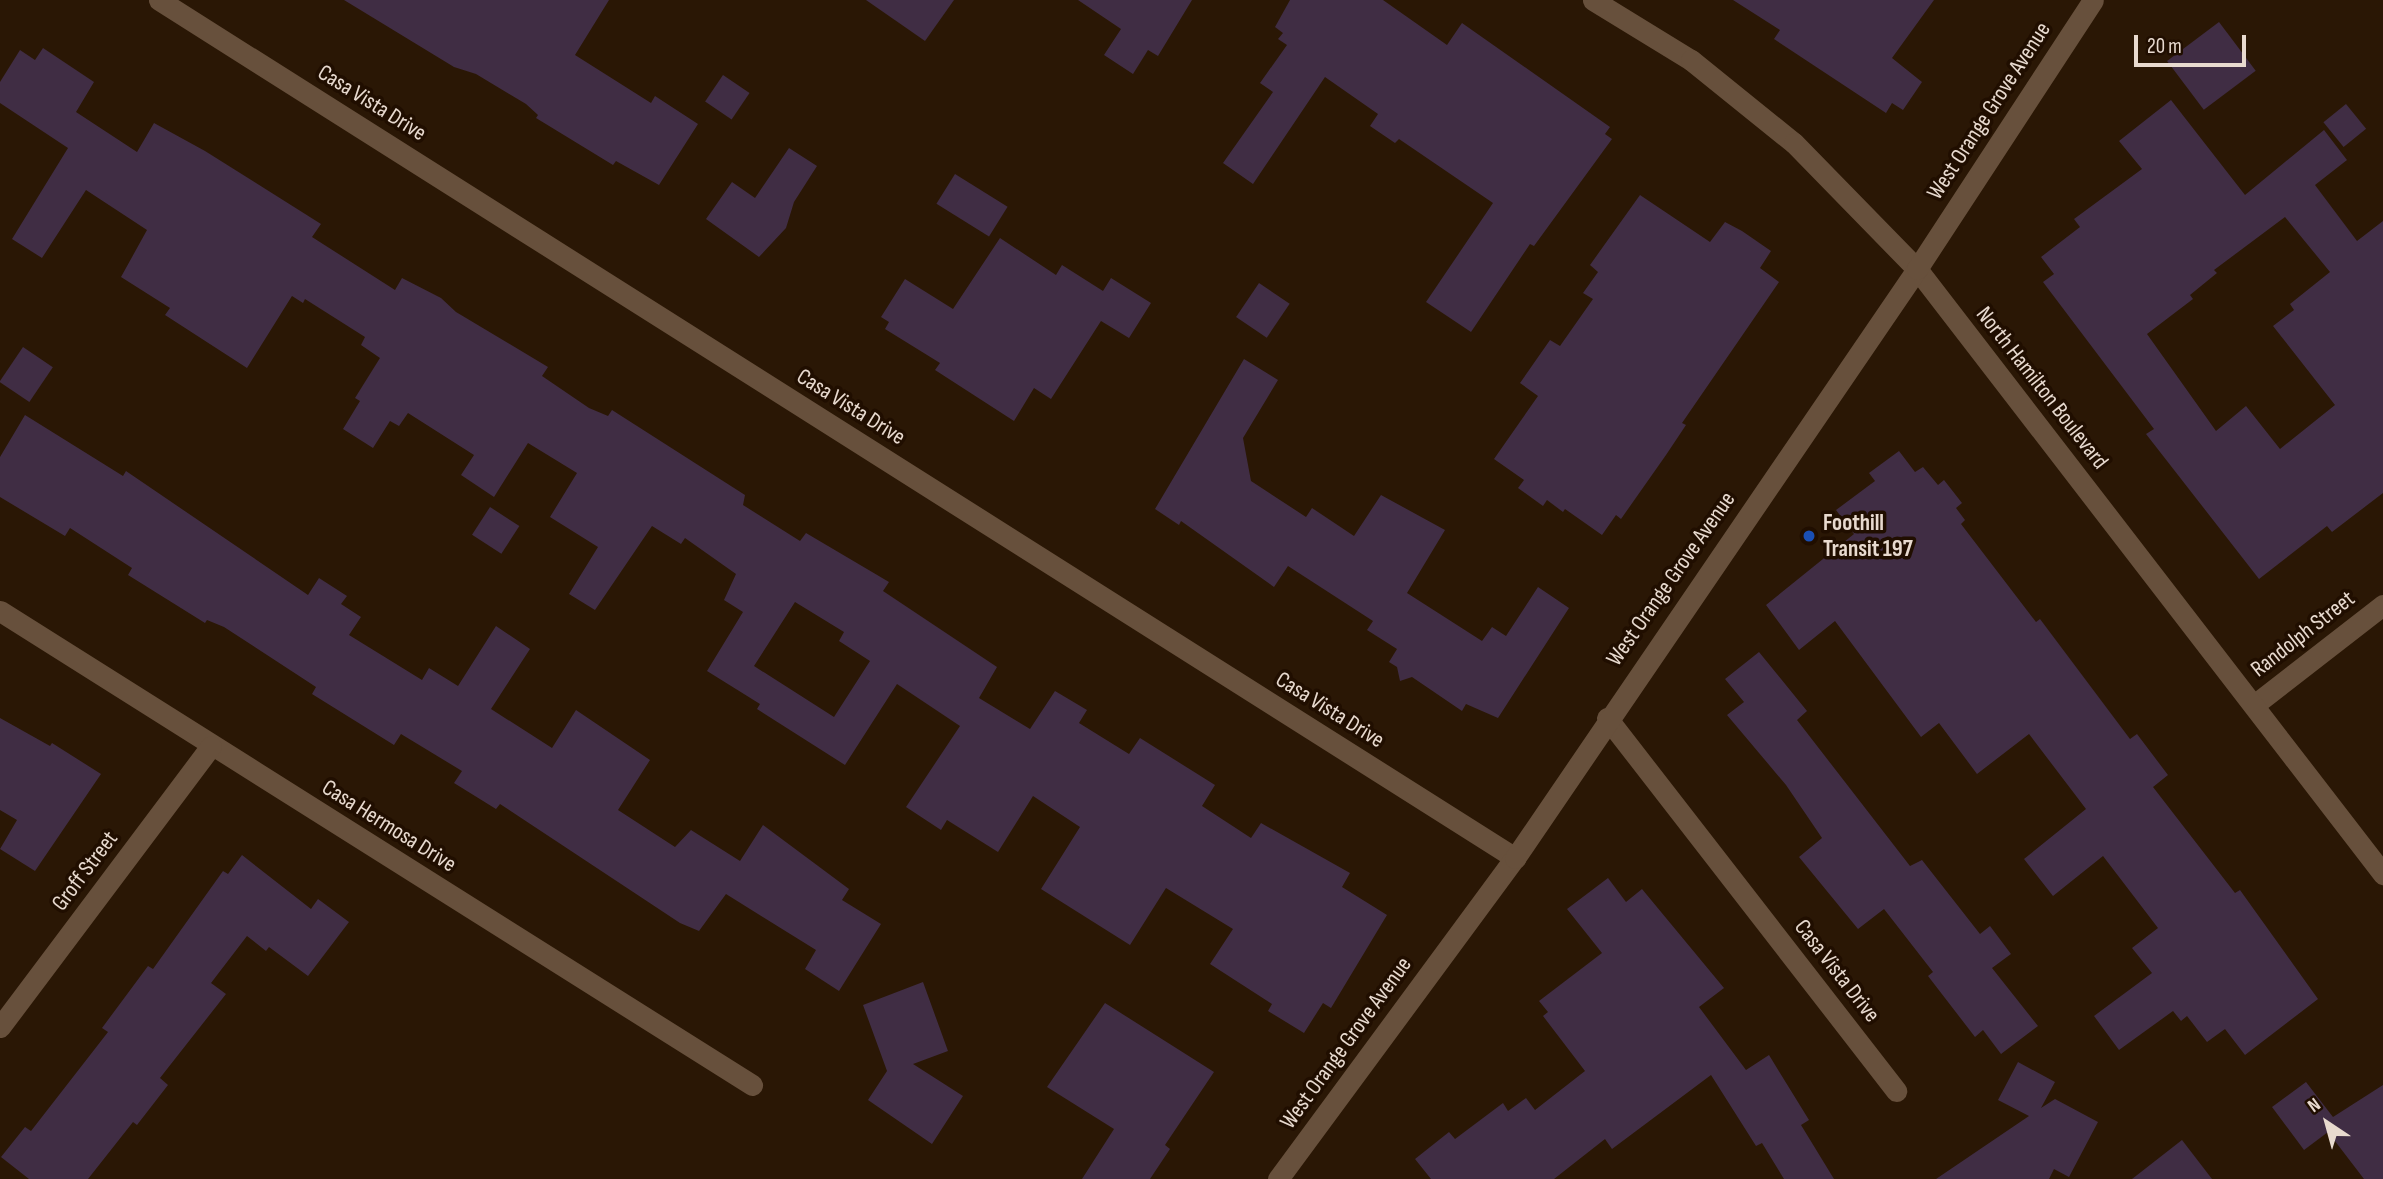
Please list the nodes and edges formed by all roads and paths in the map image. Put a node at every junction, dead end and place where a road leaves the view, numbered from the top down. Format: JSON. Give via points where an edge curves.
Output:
{"nodes":[{"id":1,"x":159,"y":0,"type":"edge"},
{"id":2,"x":1593,"y":0,"type":"edge"},
{"id":3,"x":2093,"y":0,"type":"edge"},
{"id":4,"x":1917,"y":269,"type":"junction"},
{"id":5,"x":2383,"y":605,"type":"edge"},
{"id":6,"x":0,"y":611,"type":"edge"},
{"id":7,"x":2254,"y":705,"type":"junction"},
{"id":8,"x":1607,"y":718,"type":"junction"},
{"id":9,"x":211,"y":746,"type":"junction"},
{"id":10,"x":1515,"y":858,"type":"junction"},
{"id":11,"x":2383,"y":874,"type":"edge"},
{"id":12,"x":0,"y":1027,"type":"edge"},
{"id":13,"x":752,"y":1085,"type":"dead end"},
{"id":14,"x":1896,"y":1091,"type":"dead end"},
{"id":15,"x":1278,"y":1179,"type":"edge"}],
"edges":[{"from":1,"to":10,"type":"street","name":"Casa Vista Drive"},
{"from":2,"to":4,"type":"street","name":"North Hamilton Boulevard","via":[[1691,60],[1794,143]]},
{"from":3,"to":4,"type":"street","name":"West Orange Grove Avenue"},
{"from":4,"to":7,"type":"street","name":"North Hamilton Boulevard"},
{"from":4,"to":8,"type":"street","name":"West Orange Grove Avenue"},
{"from":5,"to":7,"type":"street","name":"Randolph Street"},
{"from":6,"to":9,"type":"street","name":"Casa Hermosa Drive"},
{"from":7,"to":11,"type":"street","name":"North Hamilton Boulevard"},
{"from":8,"to":10,"type":"street","name":"West Orange Grove Avenue"},
{"from":8,"to":14,"type":"street","name":"Casa Vista Drive"},
{"from":9,"to":12,"type":"street","name":"Groff Street"},
{"from":9,"to":13,"type":"street","name":"Casa Hermosa Drive"},
{"from":10,"to":15,"type":"street","name":"West Orange Grove Avenue"}]}
